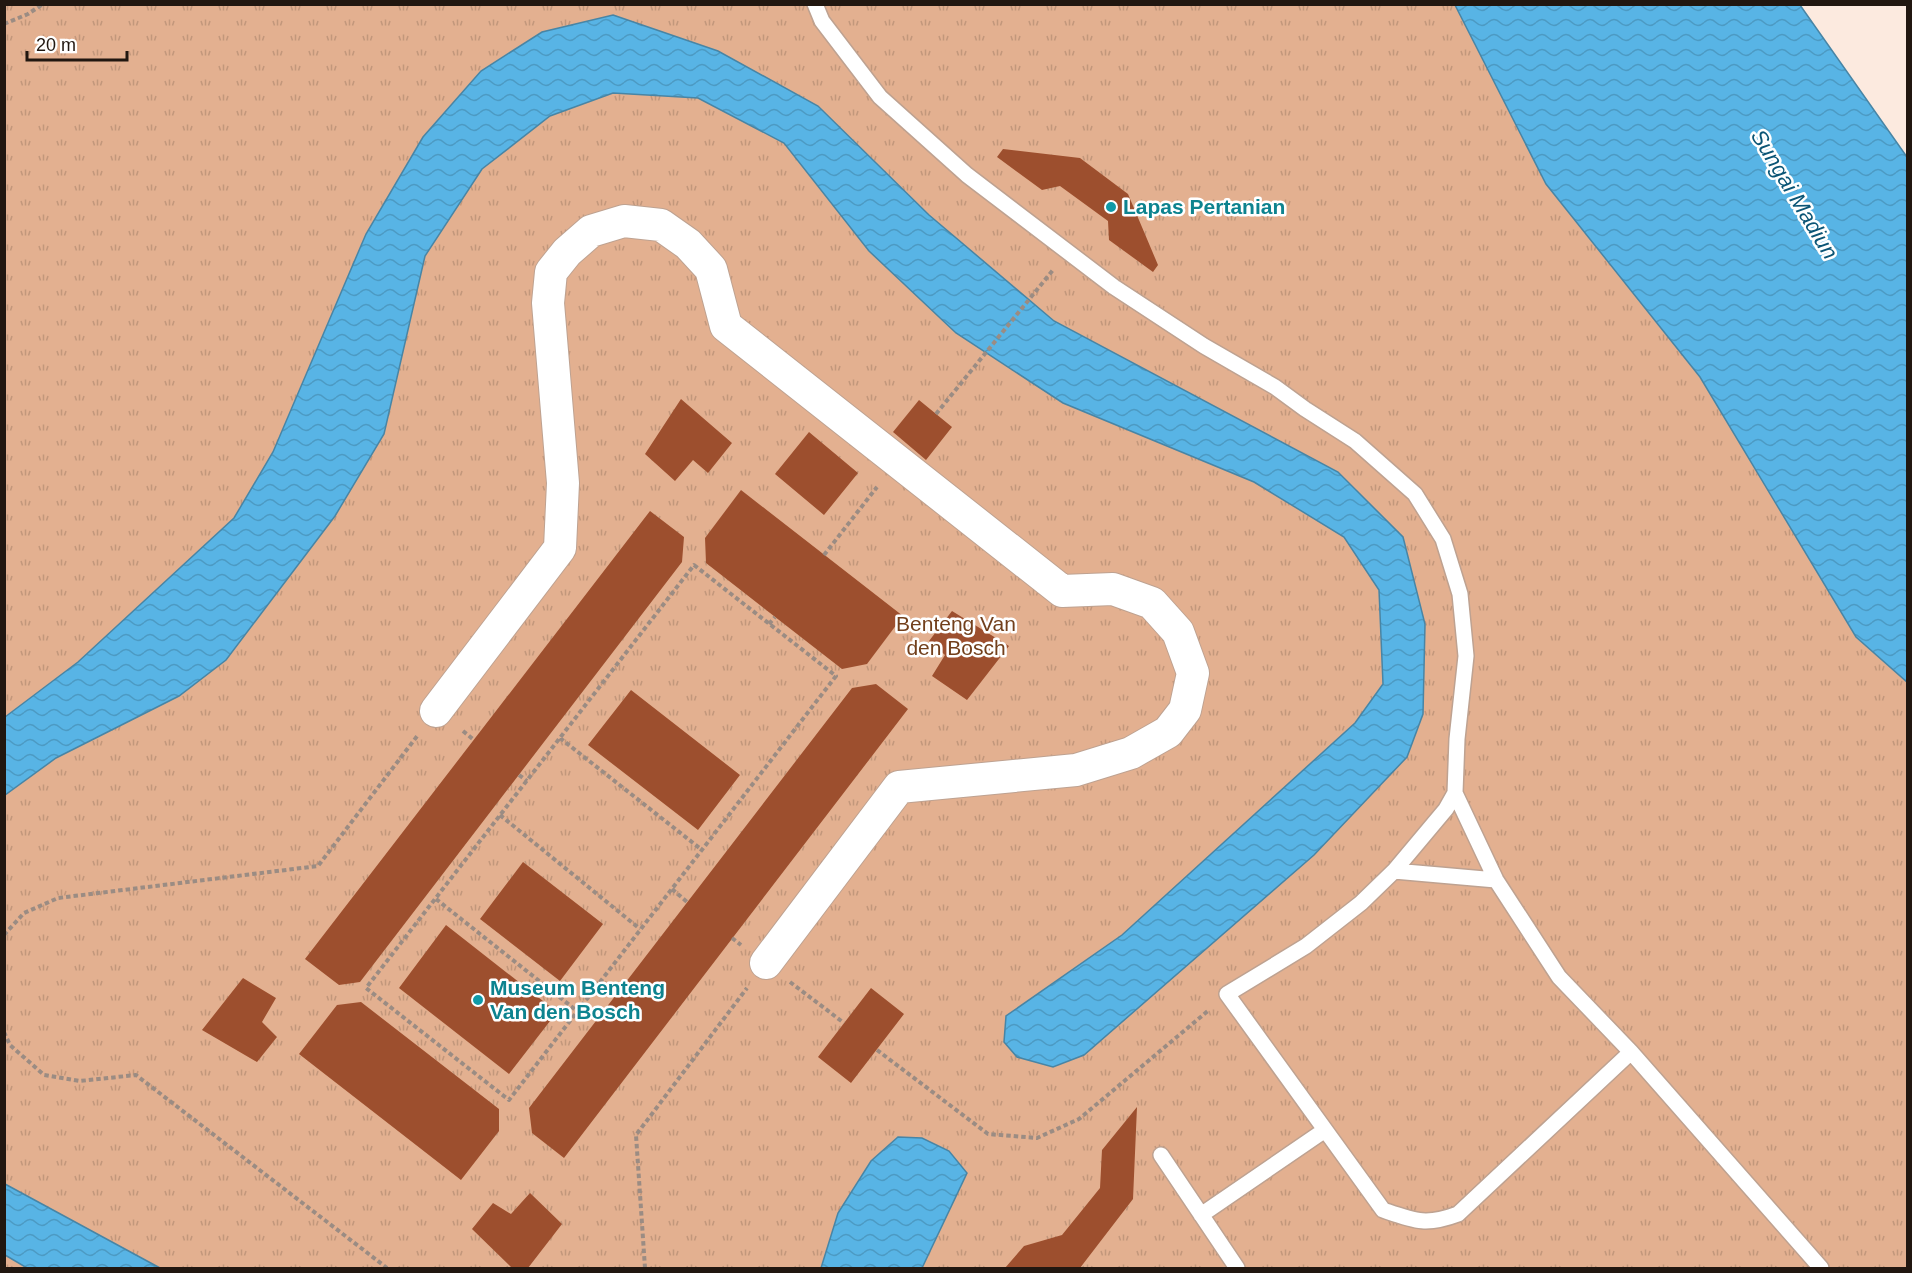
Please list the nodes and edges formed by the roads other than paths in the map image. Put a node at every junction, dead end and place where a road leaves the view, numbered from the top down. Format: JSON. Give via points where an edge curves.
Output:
{"nodes":[{"id":1,"x":815,"y":4,"type":"edge"},
{"id":2,"x":436,"y":711,"type":"road end"},
{"id":3,"x":1455,"y":793,"type":"junction"},
{"id":4,"x":1394,"y":871,"type":"junction"},
{"id":5,"x":1496,"y":880,"type":"junction"},
{"id":6,"x":766,"y":963,"type":"road end"},
{"id":7,"x":1631,"y":1052,"type":"junction"},
{"id":8,"x":1325,"y":1130,"type":"junction"},
{"id":9,"x":1161,"y":1155,"type":"dead end"},
{"id":10,"x":1201,"y":1215,"type":"junction"},
{"id":11,"x":1237,"y":1269,"type":"edge"},
{"id":12,"x":1821,"y":1269,"type":"edge"}],
"edges":[{"from":1,"to":3,"type":"lane","via":[[822,21],[880,97],[967,175],[1114,287],[1355,441],[1415,494],[1443,539],[1460,594],[1466,656]]},
{"from":2,"to":6,"type":"street","via":[[560,548],[563,483],[548,303],[551,272],[591,231],[624,222],[661,225],[688,244],[711,268],[726,326],[1062,591],[1113,589],[1152,603],[1178,632],[1192,673],[1185,710],[1168,732],[1131,753],[1076,770],[899,787]]},
{"from":3,"to":4,"type":"lane"},
{"from":3,"to":5,"type":"lane"},
{"from":4,"to":5,"type":"lane"},
{"from":4,"to":8,"type":"lane","via":[[1306,946],[1227,994]]},
{"from":5,"to":7,"type":"lane","via":[[1558,977]]},
{"from":7,"to":8,"type":"lane","via":[[1458,1214],[1437,1221],[1413,1220],[1383,1210]]},
{"from":7,"to":12,"type":"lane"},
{"from":8,"to":10,"type":"lane"},
{"from":9,"to":10,"type":"lane"},
{"from":10,"to":11,"type":"lane"}]}
